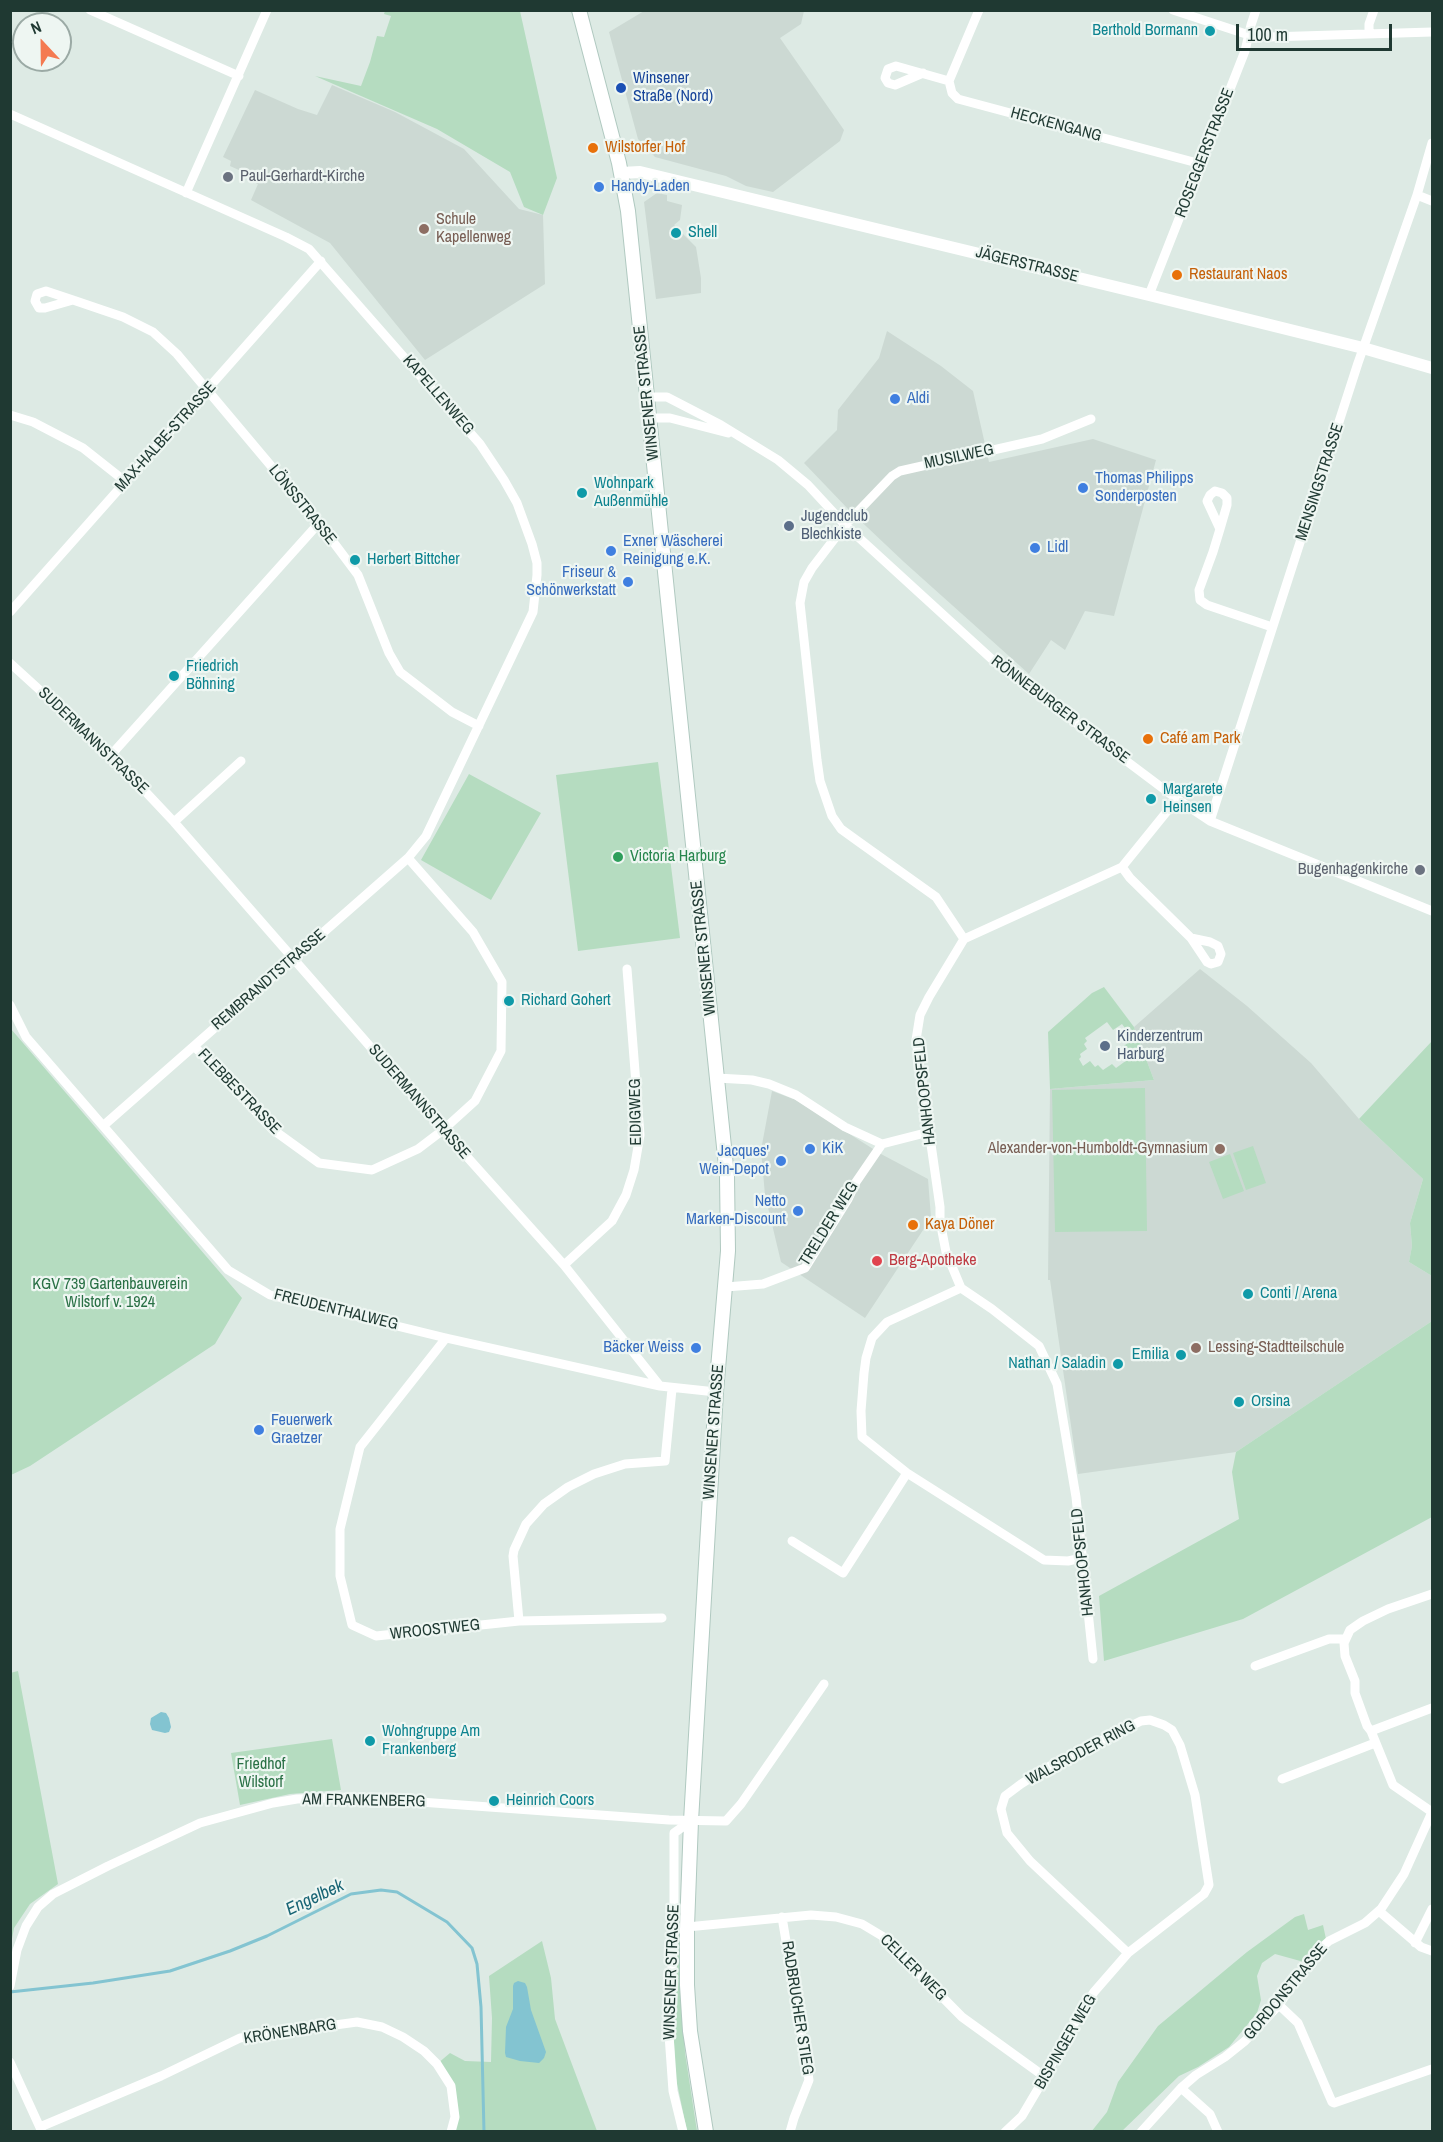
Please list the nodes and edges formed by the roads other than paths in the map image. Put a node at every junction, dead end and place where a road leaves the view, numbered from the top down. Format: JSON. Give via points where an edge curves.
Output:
{"nodes":[{"id":1,"x":90,"y":10,"type":"edge"},
{"id":2,"x":267,"y":10,"type":"edge"},
{"id":3,"x":579,"y":10,"type":"edge"},
{"id":4,"x":979,"y":10,"type":"edge"},
{"id":5,"x":1173,"y":10,"type":"edge"},
{"id":6,"x":1256,"y":10,"type":"edge"},
{"id":7,"x":1374,"y":10,"type":"edge"},
{"id":8,"x":1432,"y":33,"type":"edge"},
{"id":9,"x":1369,"y":34,"type":"junction"},
{"id":10,"x":1249,"y":35,"type":"junction"},
{"id":11,"x":922,"y":73,"type":"dead end"},
{"id":12,"x":238,"y":76,"type":"junction"},
{"id":13,"x":949,"y":81,"type":"junction"},
{"id":14,"x":10,"y":114,"type":"edge"},
{"id":15,"x":1432,"y":143,"type":"edge"},
{"id":16,"x":1201,"y":164,"type":"junction"},
{"id":17,"x":621,"y":173,"type":"junction"},
{"id":18,"x":186,"y":193,"type":"junction"},
{"id":19,"x":1417,"y":195,"type":"junction"},
{"id":20,"x":1432,"y":201,"type":"edge"},
{"id":21,"x":321,"y":261,"type":"junction"},
{"id":22,"x":1149,"y":295,"type":"junction"},
{"id":23,"x":73,"y":300,"type":"dead end"},
{"id":24,"x":1363,"y":348,"type":"junction"},
{"id":25,"x":1432,"y":368,"type":"edge"},
{"id":26,"x":207,"y":391,"type":"junction"},
{"id":27,"x":648,"y":397,"type":"junction"},
{"id":28,"x":10,"y":415,"type":"edge"},
{"id":29,"x":650,"y":417,"type":"junction"},
{"id":30,"x":1091,"y":419,"type":"dead end"},
{"id":31,"x":736,"y":435,"type":"junction"},
{"id":32,"x":126,"y":482,"type":"junction"},
{"id":33,"x":319,"y":524,"type":"junction"},
{"id":34,"x":845,"y":525,"type":"junction"},
{"id":35,"x":1220,"y":529,"type":"dead end"},
{"id":36,"x":10,"y":612,"type":"edge"},
{"id":37,"x":1272,"y":627,"type":"junction"},
{"id":38,"x":10,"y":663,"type":"edge"},
{"id":39,"x":479,"y":726,"type":"junction"},
{"id":40,"x":111,"y":755,"type":"junction"},
{"id":41,"x":241,"y":761,"type":"dead end"},
{"id":42,"x":1177,"y":799,"type":"junction"},
{"id":43,"x":1210,"y":821,"type":"junction"},
{"id":44,"x":174,"y":822,"type":"junction"},
{"id":45,"x":408,"y":858,"type":"junction"},
{"id":46,"x":1122,"y":867,"type":"junction"},
{"id":47,"x":1432,"y":911,"type":"edge"},
{"id":48,"x":1191,"y":938,"type":"dead end"},
{"id":49,"x":964,"y":939,"type":"junction"},
{"id":50,"x":293,"y":958,"type":"junction"},
{"id":51,"x":627,"y":969,"type":"dead end"},
{"id":52,"x":10,"y":1005,"type":"edge"},
{"id":53,"x":194,"y":1046,"type":"junction"},
{"id":54,"x":717,"y":1078,"type":"junction"},
{"id":55,"x":103,"y":1126,"type":"junction"},
{"id":56,"x":443,"y":1130,"type":"junction"},
{"id":57,"x":929,"y":1132,"type":"junction"},
{"id":58,"x":882,"y":1144,"type":"junction"},
{"id":59,"x":564,"y":1264,"type":"junction"},
{"id":60,"x":726,"y":1287,"type":"junction"},
{"id":61,"x":961,"y":1288,"type":"junction"},
{"id":62,"x":446,"y":1338,"type":"junction"},
{"id":63,"x":660,"y":1386,"type":"junction"},
{"id":64,"x":672,"y":1389,"type":"junction"},
{"id":65,"x":716,"y":1392,"type":"junction"},
{"id":66,"x":908,"y":1473,"type":"junction"},
{"id":67,"x":792,"y":1541,"type":"dead end"},
{"id":68,"x":1082,"y":1558,"type":"junction"},
{"id":69,"x":1432,"y":1594,"type":"edge"},
{"id":70,"x":662,"y":1618,"type":"dead end"},
{"id":71,"x":519,"y":1621,"type":"junction"},
{"id":72,"x":1345,"y":1639,"type":"junction"},
{"id":73,"x":1093,"y":1659,"type":"dead end"},
{"id":74,"x":1255,"y":1666,"type":"dead end"},
{"id":75,"x":824,"y":1684,"type":"dead end"},
{"id":76,"x":1432,"y":1708,"type":"edge"},
{"id":77,"x":1371,"y":1731,"type":"junction"},
{"id":78,"x":1375,"y":1743,"type":"junction"},
{"id":79,"x":1282,"y":1779,"type":"dead end"},
{"id":80,"x":1432,"y":1812,"type":"edge"},
{"id":81,"x":691,"y":1821,"type":"junction"},
{"id":82,"x":1432,"y":1909,"type":"edge"},
{"id":83,"x":1379,"y":1911,"type":"junction"},
{"id":84,"x":782,"y":1917,"type":"junction"},
{"id":85,"x":687,"y":1927,"type":"junction"},
{"id":86,"x":1415,"y":1943,"type":"junction"},
{"id":87,"x":1432,"y":1951,"type":"edge"},
{"id":88,"x":1128,"y":1953,"type":"junction"},
{"id":89,"x":11,"y":1985,"type":"edge"},
{"id":90,"x":1279,"y":2005,"type":"junction"},
{"id":91,"x":10,"y":2062,"type":"edge"},
{"id":92,"x":1432,"y":2068,"type":"edge"},
{"id":93,"x":1046,"y":2078,"type":"junction"},
{"id":94,"x":1181,"y":2088,"type":"junction"},
{"id":95,"x":41,"y":2129,"type":"edge"},
{"id":96,"x":451,"y":2132,"type":"edge"},
{"id":97,"x":683,"y":2132,"type":"edge"},
{"id":98,"x":706,"y":2132,"type":"edge"},
{"id":99,"x":790,"y":2132,"type":"edge"},
{"id":100,"x":1005,"y":2132,"type":"edge"},
{"id":101,"x":1141,"y":2132,"type":"edge"},
{"id":102,"x":1218,"y":2132,"type":"edge"}],
"edges":[{"from":1,"to":12,"type":"street"},
{"from":2,"to":12,"type":"street"},
{"from":3,"to":17,"type":"main road","name":"WINSENER STRASSE"},
{"from":4,"to":13,"type":"street"},
{"from":5,"to":10,"type":"street"},
{"from":6,"to":10,"type":"street","name":"ROSEGGERSTRASSE"},
{"from":7,"to":9,"type":"street"},
{"from":8,"to":9,"type":"street"},
{"from":9,"to":10,"type":"street"},
{"from":10,"to":16,"type":"street","name":"ROSEGGERSTRASSE"},
{"from":11,"to":13,"type":"street"},
{"from":12,"to":18,"type":"street"},
{"from":13,"to":16,"type":"street","name":"HECKENGANG","via":[[949,88],[958,99]]},
{"from":14,"to":18,"type":"street","name":"KAPELLENWEG"},
{"from":15,"to":19,"type":"street","name":"MENSINGSTRASSE"},
{"from":16,"to":22,"type":"street","name":"ROSEGGERSTRASSE"},
{"from":17,"to":22,"type":"street","name":"JÄGERSTRASSE","via":[[640,172]]},
{"from":17,"to":27,"type":"main road","name":"WINSENER STRASSE"},
{"from":18,"to":21,"type":"street","name":"KAPELLENWEG","via":[[286,237],[309,249]]},
{"from":19,"to":20,"type":"street"},
{"from":19,"to":24,"type":"street","name":"MENSINGSTRASSE"},
{"from":21,"to":26,"type":"street","name":"MAX-HALBE-STRASSE"},
{"from":21,"to":39,"type":"street","name":"KAPELLENWEG","via":[[480,444],[508,488],[532,544],[537,575],[533,612]]},
{"from":22,"to":24,"type":"street","name":"JÄGERSTRASSE"},
{"from":23,"to":26,"type":"street","name":"LÖNSSTRASSE","via":[[153,332]]},
{"from":24,"to":25,"type":"street","name":"JÄGERSTRASSE"},
{"from":24,"to":37,"type":"street","name":"MENSINGSTRASSE"},
{"from":26,"to":32,"type":"street","name":"MAX-HALBE-STRASSE"},
{"from":26,"to":33,"type":"street","name":"LÖNSSTRASSE"},
{"from":27,"to":29,"type":"main road","name":"WINSENER STRASSE"},
{"from":27,"to":31,"type":"street","name":"RÖNNEBURGER STRASSE","via":[[667,397]]},
{"from":28,"to":32,"type":"street","via":[[33,422],[83,448]]},
{"from":29,"to":31,"type":"street","name":"RÖNNEBURGER STRASSE","via":[[670,418]]},
{"from":29,"to":54,"type":"main road","name":"WINSENER STRASSE"},
{"from":30,"to":34,"type":"street","name":"MUSILWEG","via":[[1042,439],[900,471]]},
{"from":31,"to":34,"type":"street","name":"RÖNNEBURGER STRASSE","via":[[778,460]]},
{"from":32,"to":36,"type":"street","name":"MAX-HALBE-STRASSE"},
{"from":33,"to":39,"type":"street","name":"LÖNSSTRASSE","via":[[358,575],[400,672],[452,712]]},
{"from":33,"to":40,"type":"street"},
{"from":34,"to":42,"type":"street","name":"RÖNNEBURGER STRASSE","via":[[996,663]]},
{"from":34,"to":49,"type":"street","via":[[812,568],[804,582],[800,603],[820,781],[837,825],[936,897]]},
{"from":35,"to":37,"type":"street","via":[[1199,590],[1200,600]]},
{"from":37,"to":43,"type":"street","name":"MENSINGSTRASSE"},
{"from":38,"to":40,"type":"street","name":"SUDERMANNSTRASSE"},
{"from":39,"to":45,"type":"street","name":"KAPELLENWEG","via":[[426,836]]},
{"from":40,"to":44,"type":"street","name":"SUDERMANNSTRASSE"},
{"from":41,"to":44,"type":"street"},
{"from":42,"to":43,"type":"street","name":"RÖNNEBURGER STRASSE"},
{"from":42,"to":46,"type":"street"},
{"from":43,"to":47,"type":"street","name":"RÖNNEBURGER STRASSE"},
{"from":44,"to":50,"type":"street","name":"SUDERMANNSTRASSE"},
{"from":45,"to":50,"type":"street","name":"REMBRANDTSTRASSE"},
{"from":45,"to":56,"type":"street","name":"FLEBBESTRASSE","via":[[473,932],[502,982],[501,1051],[475,1101]]},
{"from":46,"to":48,"type":"street"},
{"from":46,"to":49,"type":"street"},
{"from":49,"to":57,"type":"street","name":"HANHOOPSFELD","via":[[920,1015],[916,1040]]},
{"from":50,"to":53,"type":"street","name":"REMBRANDTSTRASSE"},
{"from":50,"to":56,"type":"street","name":"SUDERMANNSTRASSE"},
{"from":51,"to":59,"type":"street","name":"EIDIGWEG","via":[[639,1135],[634,1170],[612,1221]]},
{"from":52,"to":55,"type":"street","name":"FREUDENTHALWEG","via":[[26,1037]]},
{"from":53,"to":55,"type":"street","name":"REMBRANDTSTRASSE"},
{"from":53,"to":56,"type":"street","name":"FLEBBESTRASSE","via":[[272,1129],[319,1163],[372,1170],[418,1149]]},
{"from":54,"to":58,"type":"street","via":[[769,1084]]},
{"from":54,"to":60,"type":"main road","name":"WINSENER STRASSE","via":[[728,1198]]},
{"from":55,"to":62,"type":"street","name":"FREUDENTHALWEG","via":[[228,1270],[270,1295]]},
{"from":56,"to":59,"type":"street","name":"SUDERMANNSTRASSE"},
{"from":57,"to":58,"type":"street"},
{"from":57,"to":61,"type":"street","name":"HANHOOPSFELD","via":[[946,1252]]},
{"from":58,"to":60,"type":"street","name":"TRELDER WEG","via":[[805,1268],[763,1284]]},
{"from":59,"to":63,"type":"street","name":"SUDERMANNSTRASSE"},
{"from":60,"to":65,"type":"main road","name":"WINSENER STRASSE"},
{"from":61,"to":66,"type":"street","via":[[887,1322],[872,1338],[866,1358],[862,1437]]},
{"from":61,"to":68,"type":"street","name":"HANHOOPSFELD","via":[[1039,1346],[1058,1384],[1077,1497]]},
{"from":62,"to":63,"type":"street","name":"FREUDENTHALWEG"},
{"from":62,"to":71,"type":"street","name":"WROOSTWEG","via":[[360,1447],[340,1529],[340,1576],[352,1625],[376,1636]]},
{"from":63,"to":64,"type":"street","name":"FREUDENTHALWEG"},
{"from":64,"to":65,"type":"street","name":"FREUDENTHALWEG"},
{"from":64,"to":71,"type":"street","via":[[664,1461],[625,1464],[594,1474],[568,1486],[526,1524],[513,1556]]},
{"from":65,"to":81,"type":"main road","name":"WINSENER STRASSE"},
{"from":66,"to":67,"type":"street","via":[[843,1573]]},
{"from":66,"to":68,"type":"street","via":[[1044,1560]]},
{"from":68,"to":73,"type":"street","name":"HANHOOPSFELD"},
{"from":69,"to":72,"type":"street","via":[[1363,1621]]},
{"from":70,"to":71,"type":"street","name":"WROOSTWEG"},
{"from":72,"to":74,"type":"street","via":[[1329,1639]]},
{"from":72,"to":77,"type":"street","via":[[1344,1651],[1355,1681],[1355,1693]]},
{"from":75,"to":81,"type":"street","via":[[730,1818],[722,1822]]},
{"from":76,"to":77,"type":"street"},
{"from":77,"to":78,"type":"street"},
{"from":78,"to":79,"type":"street"},
{"from":78,"to":80,"type":"street","via":[[1394,1785]]},
{"from":80,"to":83,"type":"street","name":"GORDONSTRASSE","via":[[1404,1874]]},
{"from":81,"to":85,"type":"main road","name":"WINSENER STRASSE"},
{"from":81,"to":89,"type":"street","name":"AM FRANKENBERG","via":[[351,1797],[273,1803],[200,1823],[53,1894],[38,1907],[26,1926]]},
{"from":81,"to":97,"type":"street","name":"WINSENER STRASSE","via":[[674,1833],[669,2034],[673,2091]]},
{"from":82,"to":86,"type":"street"},
{"from":83,"to":86,"type":"street"},
{"from":83,"to":90,"type":"street","name":"GORDONSTRASSE","via":[[1319,1950]]},
{"from":84,"to":85,"type":"street","name":"CELLER WEG"},
{"from":84,"to":93,"type":"street","name":"CELLER WEG","via":[[836,1917],[873,1930],[962,2017]]},
{"from":84,"to":99,"type":"street","name":"RADBRUCHER STIEG","via":[[809,2080]]},
{"from":85,"to":98,"type":"main road","name":"WINSENER STRASSE","via":[[690,2031]]},
{"from":86,"to":87,"type":"street"},
{"from":88,"to":88,"type":"street","name":"WALSRODER RING","via":[[1204,1894],[1209,1885],[1195,1795],[1180,1745],[1172,1730],[1150,1720],[1131,1725],[1048,1767],[1005,1797],[1001,1809],[1007,1833],[1030,1861]]},
{"from":88,"to":93,"type":"street","name":"BISPINGER WEG","via":[[1094,1992]]},
{"from":90,"to":92,"type":"street","via":[[1298,2023],[1334,2103]]},
{"from":90,"to":94,"type":"street","name":"GORDONSTRASSE","via":[[1239,2048]]},
{"from":91,"to":95,"type":"street"},
{"from":93,"to":100,"type":"street","name":"BISPINGER WEG","via":[[1022,2116]]},
{"from":94,"to":101,"type":"street","name":"GORDONSTRASSE"},
{"from":94,"to":102,"type":"street","via":[[1210,2114]]},
{"from":95,"to":96,"type":"street","name":"KRÖNENBARG","via":[[240,2038],[357,2022],[403,2037],[424,2050],[440,2068],[453,2094],[455,2117]]}]}
